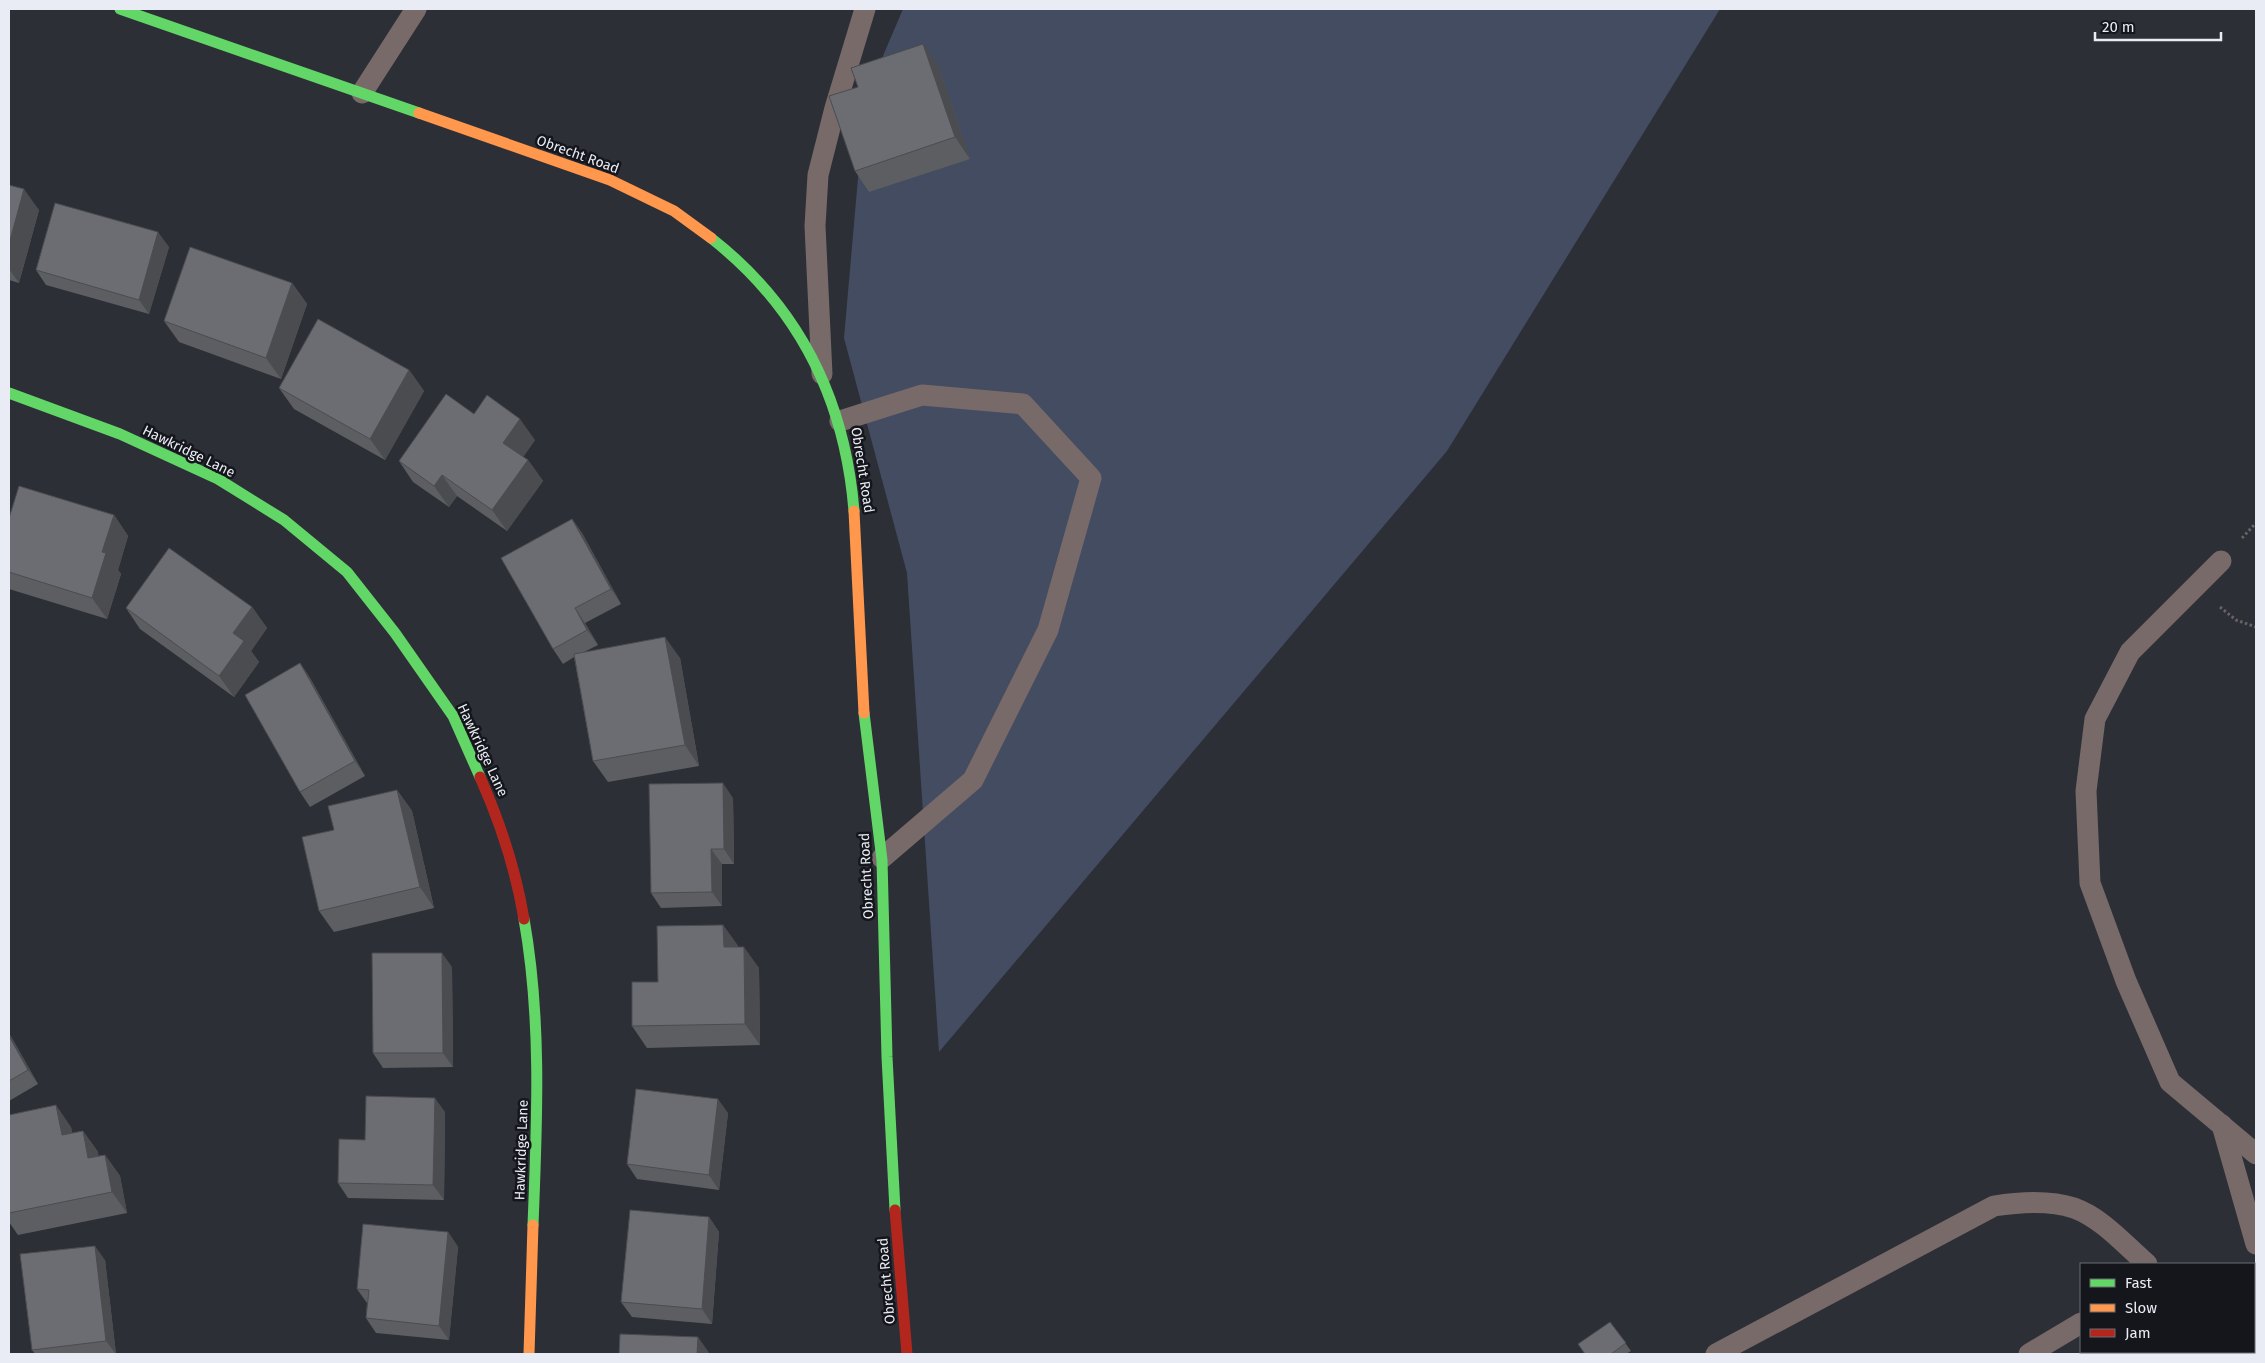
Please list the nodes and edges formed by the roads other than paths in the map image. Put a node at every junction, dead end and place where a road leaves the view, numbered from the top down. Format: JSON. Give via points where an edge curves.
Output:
{"nodes":[{"id":1,"x":120,"y":9,"type":"edge"},
{"id":2,"x":416,"y":9,"type":"edge"},
{"id":3,"x":865,"y":9,"type":"edge"},
{"id":4,"x":362,"y":93,"type":"junction"},
{"id":5,"x":822,"y":376,"type":"junction"},
{"id":6,"x":9,"y":393,"type":"edge"},
{"id":7,"x":840,"y":421,"type":"junction"},
{"id":8,"x":2221,"y":561,"type":"dead end"},
{"id":9,"x":882,"y":858,"type":"junction"},
{"id":10,"x":2222,"y":1125,"type":"junction"},
{"id":11,"x":2256,"y":1154,"type":"edge"},
{"id":12,"x":2256,"y":1244,"type":"edge"},
{"id":13,"x":2146,"y":1263,"type":"edge"},
{"id":14,"x":2080,"y":1324,"type":"edge"},
{"id":15,"x":529,"y":1354,"type":"edge"},
{"id":16,"x":907,"y":1354,"type":"edge"},
{"id":17,"x":1716,"y":1354,"type":"edge"},
{"id":18,"x":2029,"y":1354,"type":"edge"}],
"edges":[{"from":1,"to":4,"type":"street","name":"Obrecht Road"},
{"from":2,"to":4,"type":"lane"},
{"from":3,"to":5,"type":"lane","via":[[818,175],[815,226]]},
{"from":4,"to":5,"type":"street","name":"Obrecht Road","via":[[610,180],[672,210],[722,246],[766,289],[799,334]]},
{"from":5,"to":7,"type":"street","name":"Obrecht Road"},
{"from":6,"to":15,"type":"street","name":"Hawkridge Lane","via":[[120,434],[218,479],[284,520],[347,572],[453,716],[491,801],[519,890],[531,958],[538,1078]]},
{"from":7,"to":9,"type":"street","name":"Obrecht Road","via":[[850,469],[857,532],[861,686]]},
{"from":7,"to":9,"type":"lane","via":[[922,395],[1023,404],[1091,478],[1048,630],[973,780]]},
{"from":8,"to":10,"type":"lane","via":[[2130,652],[2094,719],[2086,791],[2090,882],[2126,981],[2170,1082]]},
{"from":9,"to":16,"type":"street","name":"Obrecht Road","via":[[888,1084]]},
{"from":10,"to":11,"type":"lane"},
{"from":10,"to":12,"type":"lane"},
{"from":13,"to":17,"type":"lane","via":[[2096,1220],[2074,1208],[2025,1201],[1994,1206]]},
{"from":14,"to":18,"type":"lane"}]}
